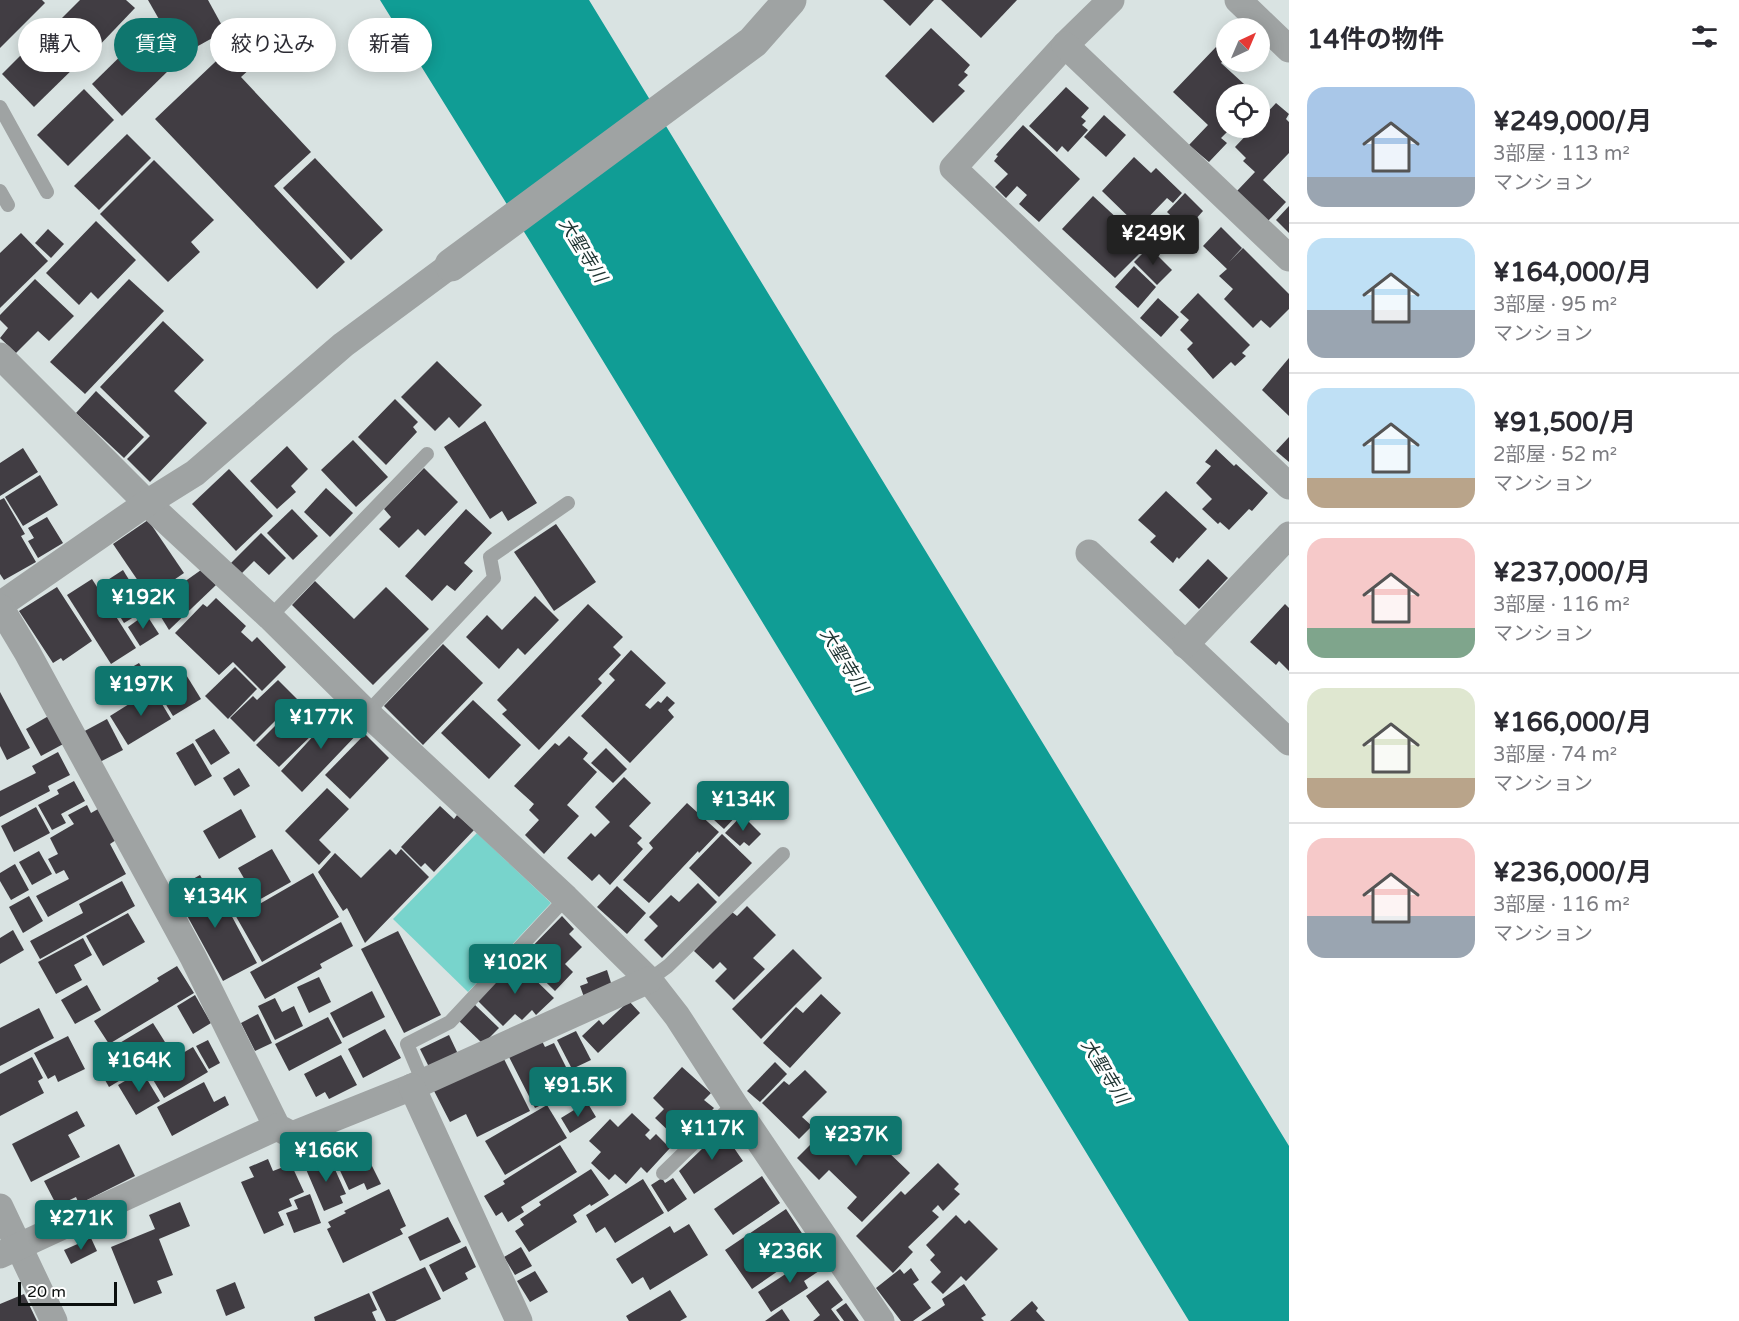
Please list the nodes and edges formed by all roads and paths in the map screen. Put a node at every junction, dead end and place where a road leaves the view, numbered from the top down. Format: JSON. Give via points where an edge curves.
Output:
{"nodes":[{"id":1,"x":790,"y":0,"type":"edge"},
{"id":2,"x":1111,"y":0,"type":"edge"},
{"id":3,"x":1238,"y":0,"type":"edge"},
{"id":4,"x":1065,"y":45,"type":"junction"},
{"id":5,"x":1289,"y":49,"type":"edge"},
{"id":6,"x":0,"y":107,"type":"edge"},
{"id":7,"x":0,"y":191,"type":"edge"},
{"id":8,"x":47,"y":192,"type":"dead end"},
{"id":9,"x":8,"y":205,"type":"dead end"},
{"id":10,"x":1289,"y":258,"type":"edge"},
{"id":11,"x":451,"y":265,"type":"joint"},
{"id":12,"x":0,"y":356,"type":"edge"},
{"id":13,"x":427,"y":454,"type":"dead end"},
{"id":14,"x":1289,"y":486,"type":"edge"},
{"id":15,"x":568,"y":503,"type":"dead end"},
{"id":16,"x":147,"y":504,"type":"junction"},
{"id":17,"x":1289,"y":535,"type":"edge"},
{"id":18,"x":1089,"y":553,"type":"dead end"},
{"id":19,"x":0,"y":606,"type":"edge"},
{"id":20,"x":270,"y":617,"type":"junction"},
{"id":21,"x":1185,"y":645,"type":"junction"},
{"id":22,"x":367,"y":713,"type":"junction"},
{"id":23,"x":1289,"y":742,"type":"edge"},
{"id":24,"x":783,"y":854,"type":"dead end"},
{"id":25,"x":566,"y":898,"type":"junction"},
{"id":26,"x":649,"y":980,"type":"junction"},
{"id":27,"x":418,"y":1084,"type":"junction"},
{"id":28,"x":734,"y":1104,"type":"junction"},
{"id":29,"x":277,"y":1127,"type":"junction"},
{"id":30,"x":663,"y":1173,"type":"dead end"},
{"id":31,"x":0,"y":1207,"type":"edge"},
{"id":32,"x":9,"y":1251,"type":"edge"},
{"id":33,"x":54,"y":1321,"type":"edge"},
{"id":34,"x":519,"y":1321,"type":"edge"},
{"id":35,"x":881,"y":1321,"type":"edge"}],
"edges":[{"from":1,"to":11,"type":"street","via":[[753,42]]},
{"from":2,"to":4,"type":"street"},
{"from":3,"to":5,"type":"street"},
{"from":4,"to":10,"type":"street"},
{"from":4,"to":14,"type":"street","via":[[953,168]]},
{"from":6,"to":8,"type":"lane"},
{"from":7,"to":9,"type":"lane"},
{"from":11,"to":16,"type":"street","via":[[343,345],[195,473]]},
{"from":12,"to":16,"type":"street"},
{"from":13,"to":20,"type":"lane"},
{"from":15,"to":22,"type":"lane","via":[[490,556],[494,578]]},
{"from":16,"to":19,"type":"street"},
{"from":16,"to":20,"type":"street"},
{"from":17,"to":21,"type":"street"},
{"from":18,"to":21,"type":"street"},
{"from":19,"to":29,"type":"street","via":[[193,957]]},
{"from":20,"to":22,"type":"street"},
{"from":21,"to":23,"type":"street"},
{"from":22,"to":25,"type":"street"},
{"from":24,"to":26,"type":"lane"},
{"from":25,"to":26,"type":"street"},
{"from":25,"to":27,"type":"lane","via":[[450,1022],[407,1044]]},
{"from":26,"to":27,"type":"street"},
{"from":26,"to":28,"type":"street"},
{"from":27,"to":29,"type":"street","via":[[292,1135]]},
{"from":27,"to":34,"type":"street"},
{"from":28,"to":30,"type":"lane"},
{"from":28,"to":35,"type":"street"},
{"from":29,"to":32,"type":"street"},
{"from":31,"to":32,"type":"street"},
{"from":32,"to":33,"type":"street"}]}
